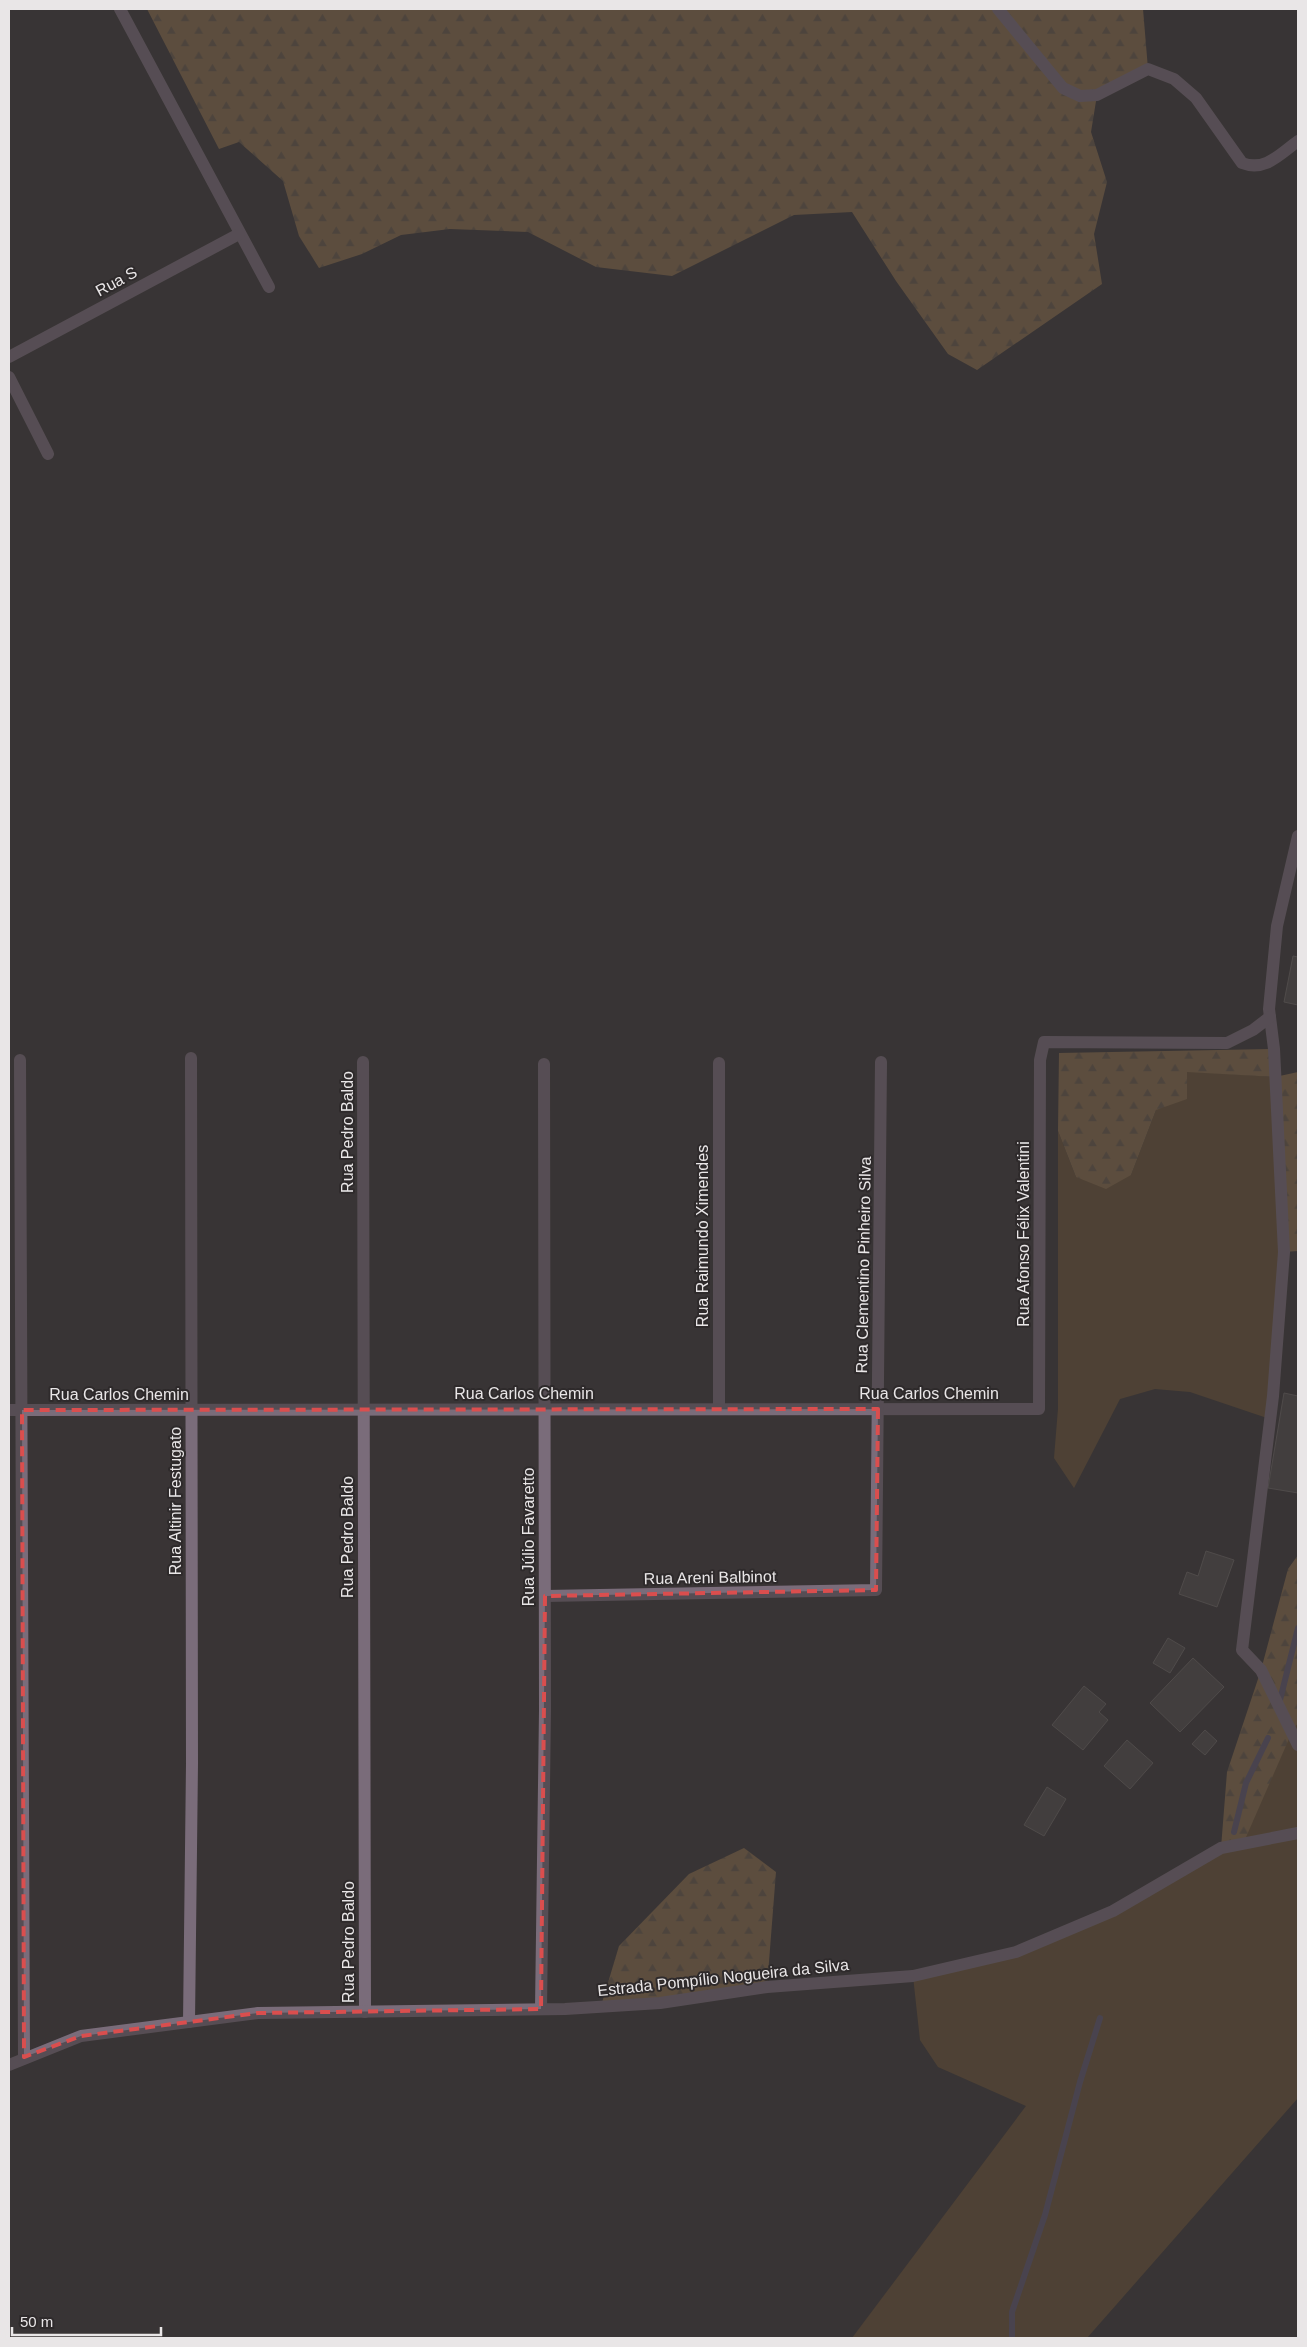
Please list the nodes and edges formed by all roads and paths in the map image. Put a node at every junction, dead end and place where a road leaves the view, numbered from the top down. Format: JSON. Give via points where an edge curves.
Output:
{"nodes":[{"id":1,"x":120,"y":9,"type":"edge"},
{"id":2,"x":998,"y":9,"type":"edge"},
{"id":3,"x":1298,"y":142,"type":"edge"},
{"id":4,"x":239,"y":234,"type":"junction"},
{"id":5,"x":269,"y":287,"type":"dead end"},
{"id":6,"x":9,"y":357,"type":"edge"},
{"id":7,"x":9,"y":377,"type":"edge"},
{"id":8,"x":48,"y":454,"type":"dead end"},
{"id":9,"x":1298,"y":836,"type":"edge"},
{"id":10,"x":1270,"y":1017,"type":"junction"},
{"id":11,"x":191,"y":1058,"type":"dead end"},
{"id":12,"x":20,"y":1060,"type":"dead end"},
{"id":13,"x":363,"y":1062,"type":"dead end"},
{"id":14,"x":881,"y":1062,"type":"dead end"},
{"id":15,"x":544,"y":1064,"type":"dead end"},
{"id":16,"x":719,"y":1064,"type":"dead end"},
{"id":17,"x":719,"y":1409,"type":"junction"},
{"id":18,"x":878,"y":1409,"type":"junction"},
{"id":19,"x":1039,"y":1409,"type":"joint"},
{"id":20,"x":9,"y":1410,"type":"edge"},
{"id":21,"x":22,"y":1410,"type":"junction"},
{"id":22,"x":191,"y":1410,"type":"junction"},
{"id":23,"x":363,"y":1410,"type":"junction"},
{"id":24,"x":544,"y":1410,"type":"junction"},
{"id":25,"x":876,"y":1590,"type":"joint"},
{"id":26,"x":545,"y":1596,"type":"junction"},
{"id":27,"x":1298,"y":1745,"type":"edge"},
{"id":28,"x":1298,"y":1832,"type":"edge"},
{"id":29,"x":541,"y":2009,"type":"junction"},
{"id":30,"x":365,"y":2012,"type":"junction"},
{"id":31,"x":189,"y":2022,"type":"junction"},
{"id":32,"x":24,"y":2057,"type":"junction"},
{"id":33,"x":9,"y":2065,"type":"edge"}],
"edges":[{"from":1,"to":4,"type":"street"},
{"from":2,"to":3,"type":"street","via":[[1062,88],[1080,96],[1097,95],[1148,69],[1174,79],[1196,98],[1242,163],[1253,167],[1265,165]]},
{"from":4,"to":5,"type":"street"},
{"from":4,"to":6,"type":"street","name":"Rua S"},
{"from":7,"to":8,"type":"street"},
{"from":9,"to":10,"type":"street","via":[[1277,926]]},
{"from":10,"to":19,"type":"street","name":"Rua Afonso Félix Valentini","via":[[1227,1043],[1044,1042],[1040,1060]]},
{"from":10,"to":27,"type":"street","via":[[1284,1252],[1273,1396],[1242,1650],[1261,1670]]},
{"from":11,"to":22,"type":"street","name":"Rua Altinir Festugato"},
{"from":12,"to":21,"type":"street"},
{"from":13,"to":23,"type":"street","name":"Rua Pedro Baldo"},
{"from":14,"to":18,"type":"street","name":"Rua Clementino Pinheiro Silva"},
{"from":15,"to":24,"type":"street","name":"Rua Júlio Favaretto"},
{"from":16,"to":17,"type":"street","name":"Rua Raimundo Ximendes"},
{"from":17,"to":18,"type":"street","name":"Rua Carlos Chemin"},
{"from":17,"to":24,"type":"street","name":"Rua Carlos Chemin"},
{"from":18,"to":19,"type":"street","name":"Rua Carlos Chemin"},
{"from":18,"to":25,"type":"street","name":"Rua Clementino Pinheiro Silva"},
{"from":20,"to":21,"type":"street","name":"Rua Carlos Chemin"},
{"from":21,"to":22,"type":"street","name":"Rua Carlos Chemin"},
{"from":21,"to":32,"type":"street"},
{"from":22,"to":23,"type":"street","name":"Rua Carlos Chemin"},
{"from":22,"to":31,"type":"street","name":"Rua Altinir Festugato"},
{"from":23,"to":24,"type":"street","name":"Rua Carlos Chemin"},
{"from":23,"to":30,"type":"street","name":"Rua Pedro Baldo"},
{"from":24,"to":26,"type":"street","name":"Rua Júlio Favaretto"},
{"from":25,"to":26,"type":"street","name":"Rua Areni Balbinot"},
{"from":26,"to":29,"type":"street","name":"Rua Júlio Favaretto"},
{"from":28,"to":29,"type":"street","name":"Estrada Pompílio Nogueira da Silva","via":[[1221,1848],[1113,1911],[1016,1952],[913,1976],[767,1987],[660,2003]]},
{"from":29,"to":30,"type":"street","name":"Estrada Pompílio Nogueira da Silva"},
{"from":30,"to":31,"type":"street","name":"Estrada Pompílio Nogueira da Silva","via":[[258,2013]]},
{"from":31,"to":32,"type":"street","name":"Estrada Pompílio Nogueira da Silva","via":[[81,2036]]},
{"from":32,"to":33,"type":"street","name":"Estrada Pompílio Nogueira da Silva"}]}
